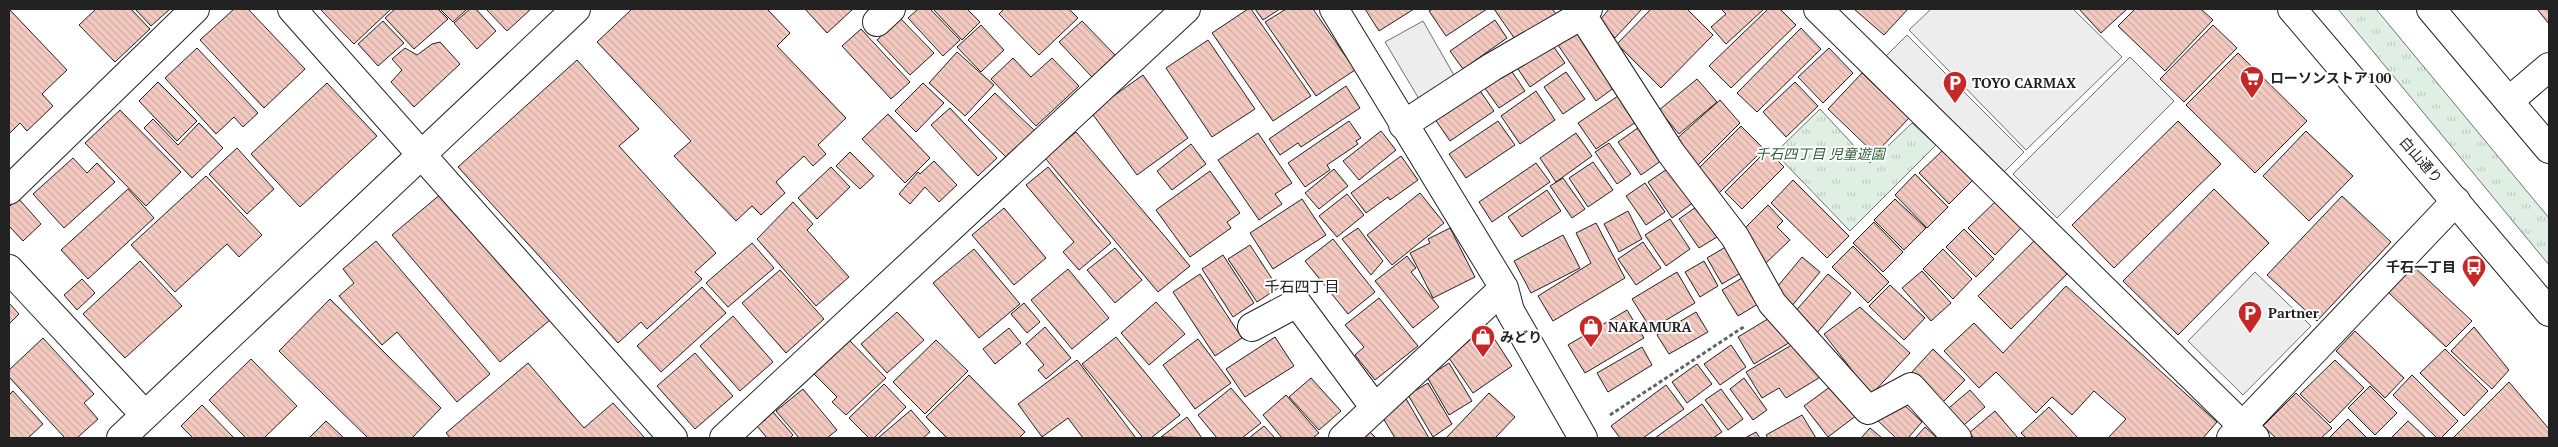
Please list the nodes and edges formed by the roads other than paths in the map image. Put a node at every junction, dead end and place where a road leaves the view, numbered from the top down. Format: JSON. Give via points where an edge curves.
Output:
{"nodes":[{"id":1,"x":195,"y":9,"type":"edge"},
{"id":2,"x":292,"y":9,"type":"edge"},
{"id":3,"x":576,"y":9,"type":"edge"},
{"id":4,"x":1186,"y":9,"type":"edge"},
{"id":5,"x":1334,"y":9,"type":"edge"},
{"id":6,"x":1818,"y":9,"type":"edge"},
{"id":7,"x":2292,"y":9,"type":"edge"},
{"id":8,"x":2431,"y":9,"type":"edge"},
{"id":9,"x":1585,"y":12,"type":"edge"},
{"id":10,"x":2549,"y":66,"type":"edge"},
{"id":11,"x":2509,"y":101,"type":"junction"},
{"id":12,"x":1403,"y":125,"type":"junction"},
{"id":13,"x":2549,"y":149,"type":"edge"},
{"id":14,"x":421,"y":157,"type":"junction"},
{"id":15,"x":9,"y":190,"type":"edge"},
{"id":16,"x":2456,"y":201,"type":"junction"},
{"id":17,"x":9,"y":269,"type":"edge"},
{"id":18,"x":1504,"y":288,"type":"junction"},
{"id":19,"x":2549,"y":312,"type":"edge"},
{"id":20,"x":1252,"y":327,"type":"dead end"},
{"id":21,"x":1375,"y":408,"type":"junction"},
{"id":22,"x":145,"y":415,"type":"junction"},
{"id":23,"x":2242,"y":434,"type":"edge"},
{"id":24,"x":1581,"y":436,"type":"edge"},
{"id":25,"x":121,"y":438,"type":"edge"},
{"id":26,"x":673,"y":438,"type":"edge"},
{"id":27,"x":724,"y":438,"type":"edge"},
{"id":28,"x":1342,"y":438,"type":"edge"},
{"id":29,"x":1957,"y":438,"type":"edge"}],
"edges":[{"from":1,"to":15,"type":"main road"},
{"from":2,"to":14,"type":"main road"},
{"from":3,"to":14,"type":"main road"},
{"from":4,"to":27,"type":"main road"},
{"from":5,"to":12,"type":"main road"},
{"from":6,"to":23,"type":"main road"},
{"from":7,"to":16,"type":"main road","name":"白山通り"},
{"from":8,"to":11,"type":"main road"},
{"from":9,"to":12,"type":"main road"},
{"from":9,"to":29,"type":"main road","via":[[1671,153],[1735,237],[1775,307],[1868,410],[1910,387]]},
{"from":10,"to":11,"type":"main road"},
{"from":11,"to":13,"type":"main road"},
{"from":12,"to":18,"type":"main road"},
{"from":14,"to":22,"type":"main road"},
{"from":14,"to":26,"type":"main road"},
{"from":16,"to":19,"type":"main road","name":"白山通り"},
{"from":16,"to":23,"type":"main road"},
{"from":17,"to":22,"type":"main road"},
{"from":18,"to":21,"type":"main road"},
{"from":18,"to":24,"type":"main road","via":[[1510,311]]},
{"from":20,"to":21,"type":"main road","via":[[1297,303]]},
{"from":21,"to":28,"type":"main road"},
{"from":22,"to":25,"type":"main road"}]}
